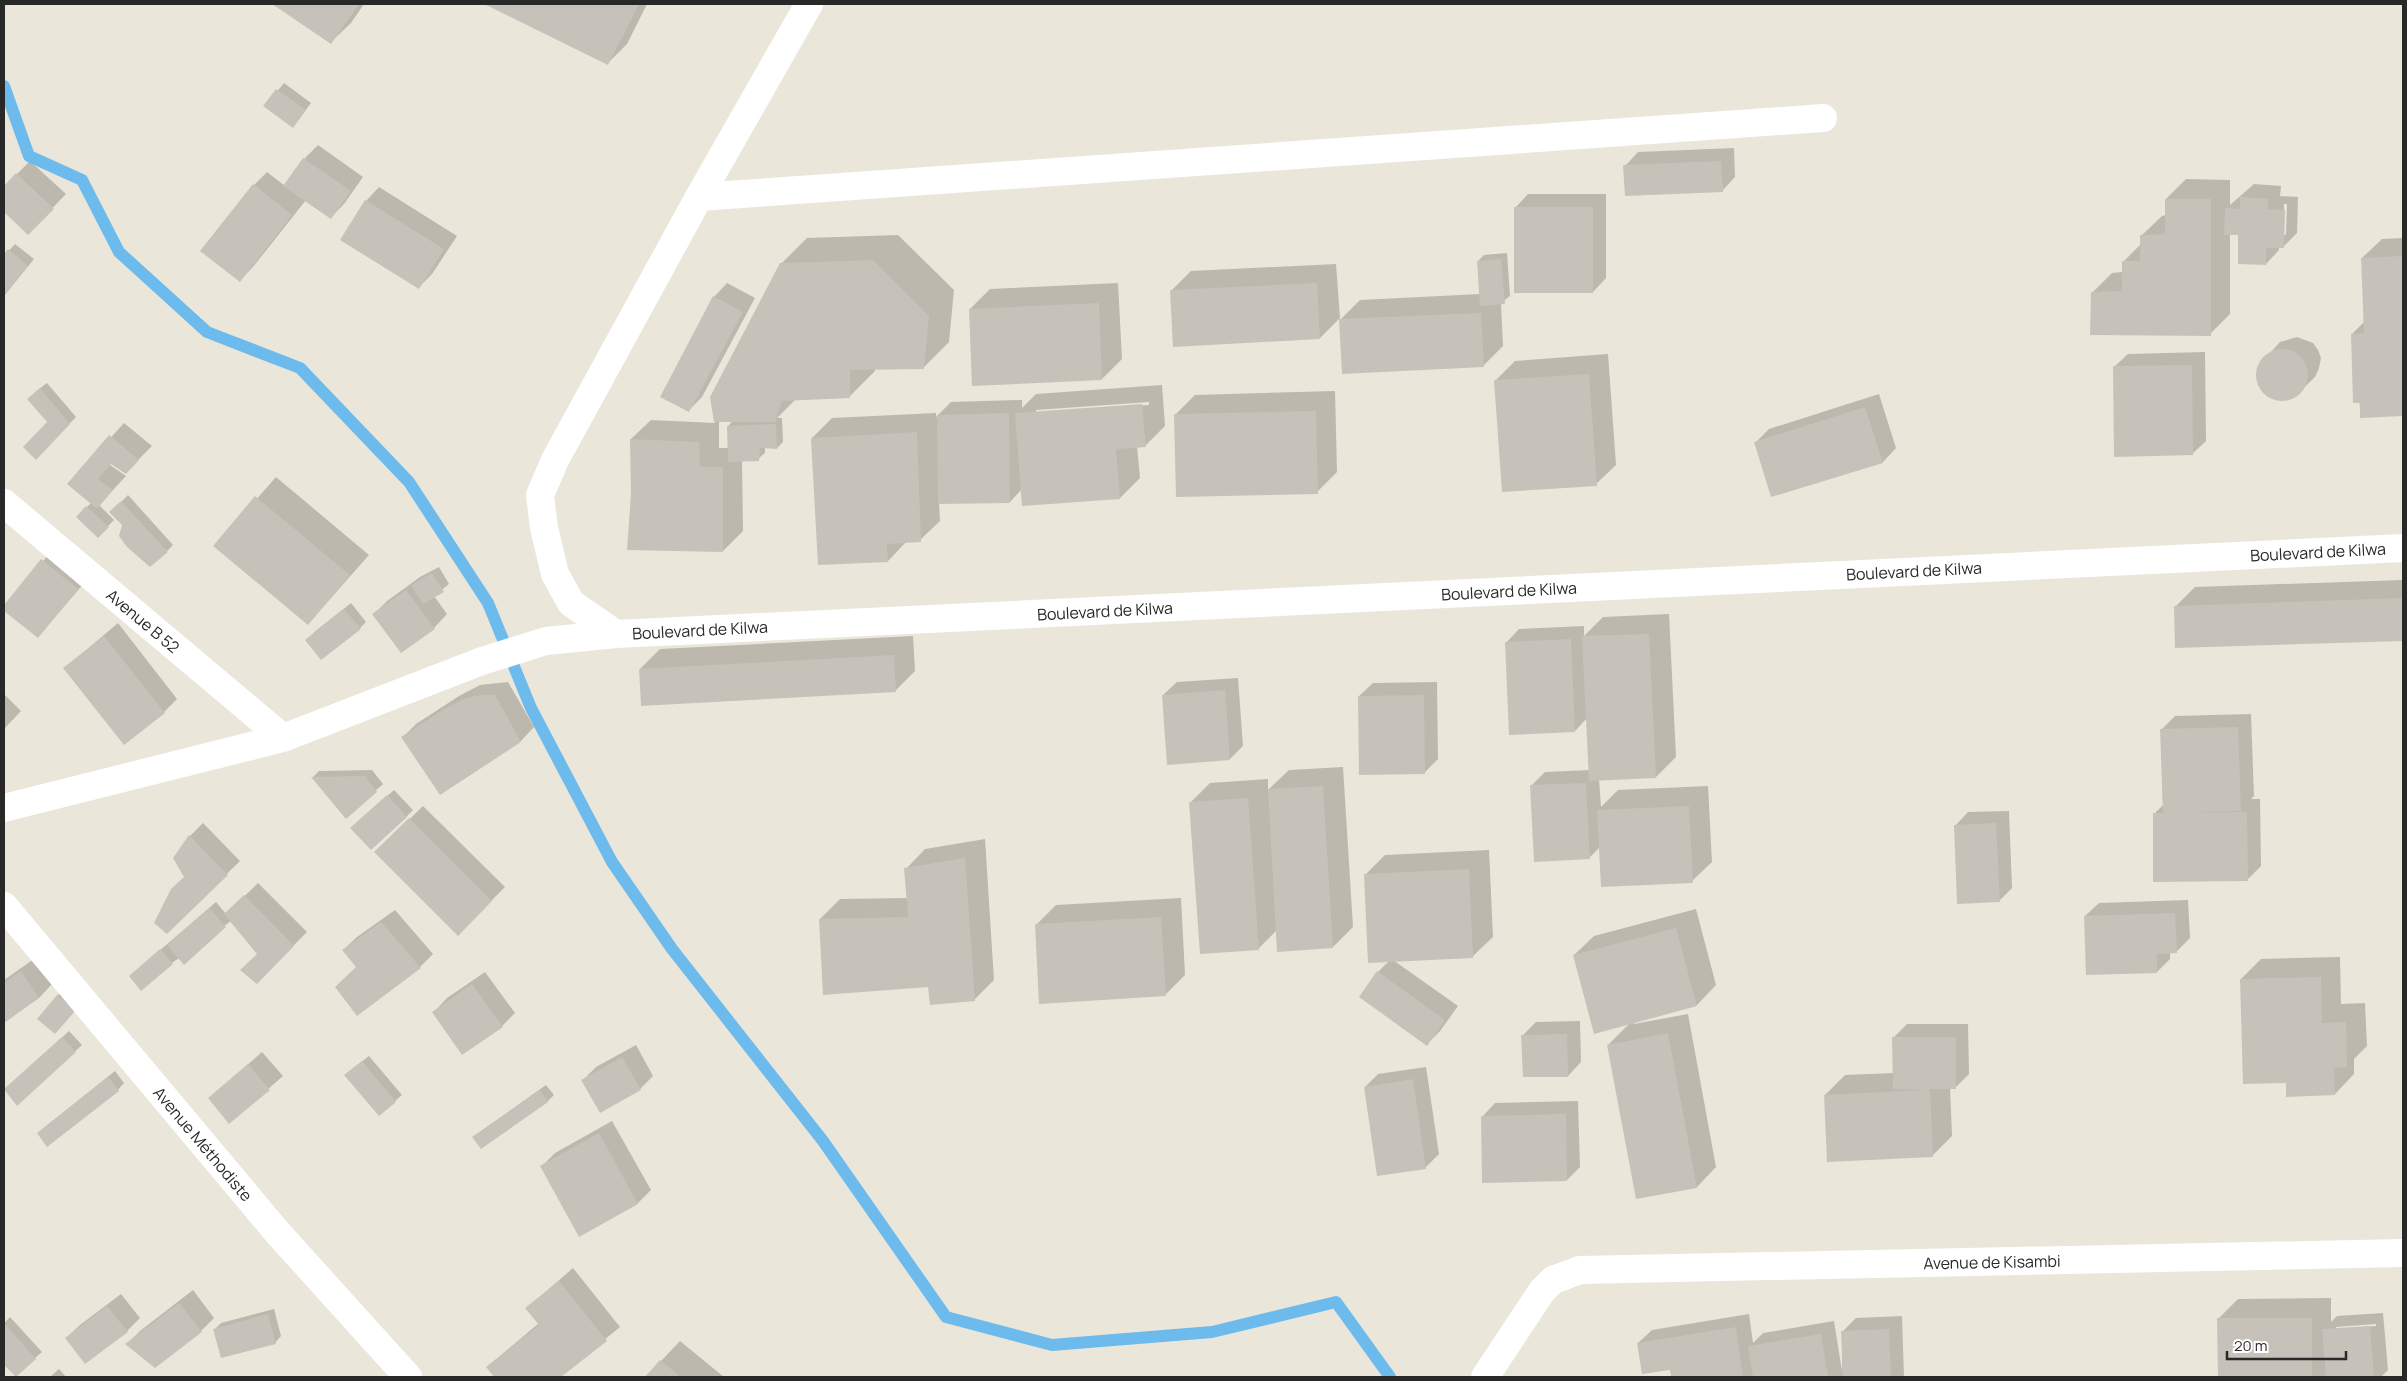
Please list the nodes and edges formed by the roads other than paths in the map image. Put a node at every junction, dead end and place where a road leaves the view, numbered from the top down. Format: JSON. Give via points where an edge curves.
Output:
{"nodes":[{"id":1,"x":809,"y":4,"type":"edge"},
{"id":2,"x":1823,"y":118,"type":"dead end"},
{"id":3,"x":699,"y":197,"type":"junction"},
{"id":4,"x":4,"y":503,"type":"edge"},
{"id":5,"x":2403,"y":548,"type":"edge"},
{"id":6,"x":616,"y":634,"type":"junction"},
{"id":7,"x":283,"y":738,"type":"junction"},
{"id":8,"x":4,"y":808,"type":"edge"},
{"id":9,"x":4,"y":906,"type":"edge"},
{"id":10,"x":2403,"y":1254,"type":"edge"},
{"id":11,"x":408,"y":1377,"type":"edge"},
{"id":12,"x":1485,"y":1377,"type":"edge"}],
"edges":[{"from":1,"to":3,"type":"street"},
{"from":2,"to":3,"type":"street"},
{"from":3,"to":6,"type":"street","via":[[555,460],[540,495],[554,574],[571,603]]},
{"from":4,"to":7,"type":"street","name":"Avenue B 52"},
{"from":5,"to":6,"type":"street","name":"Boulevard de Kilwa"},
{"from":6,"to":7,"type":"street","name":"Boulevard de Kilwa","via":[[546,641],[482,661]]},
{"from":7,"to":8,"type":"street","name":"Boulevard de Kilwa"},
{"from":9,"to":11,"type":"street","name":"Avenue Méthodiste","via":[[277,1232]]},
{"from":10,"to":12,"type":"street","name":"Avenue de Kisambi","via":[[1580,1270],[1552,1280],[1542,1291]]}]}
